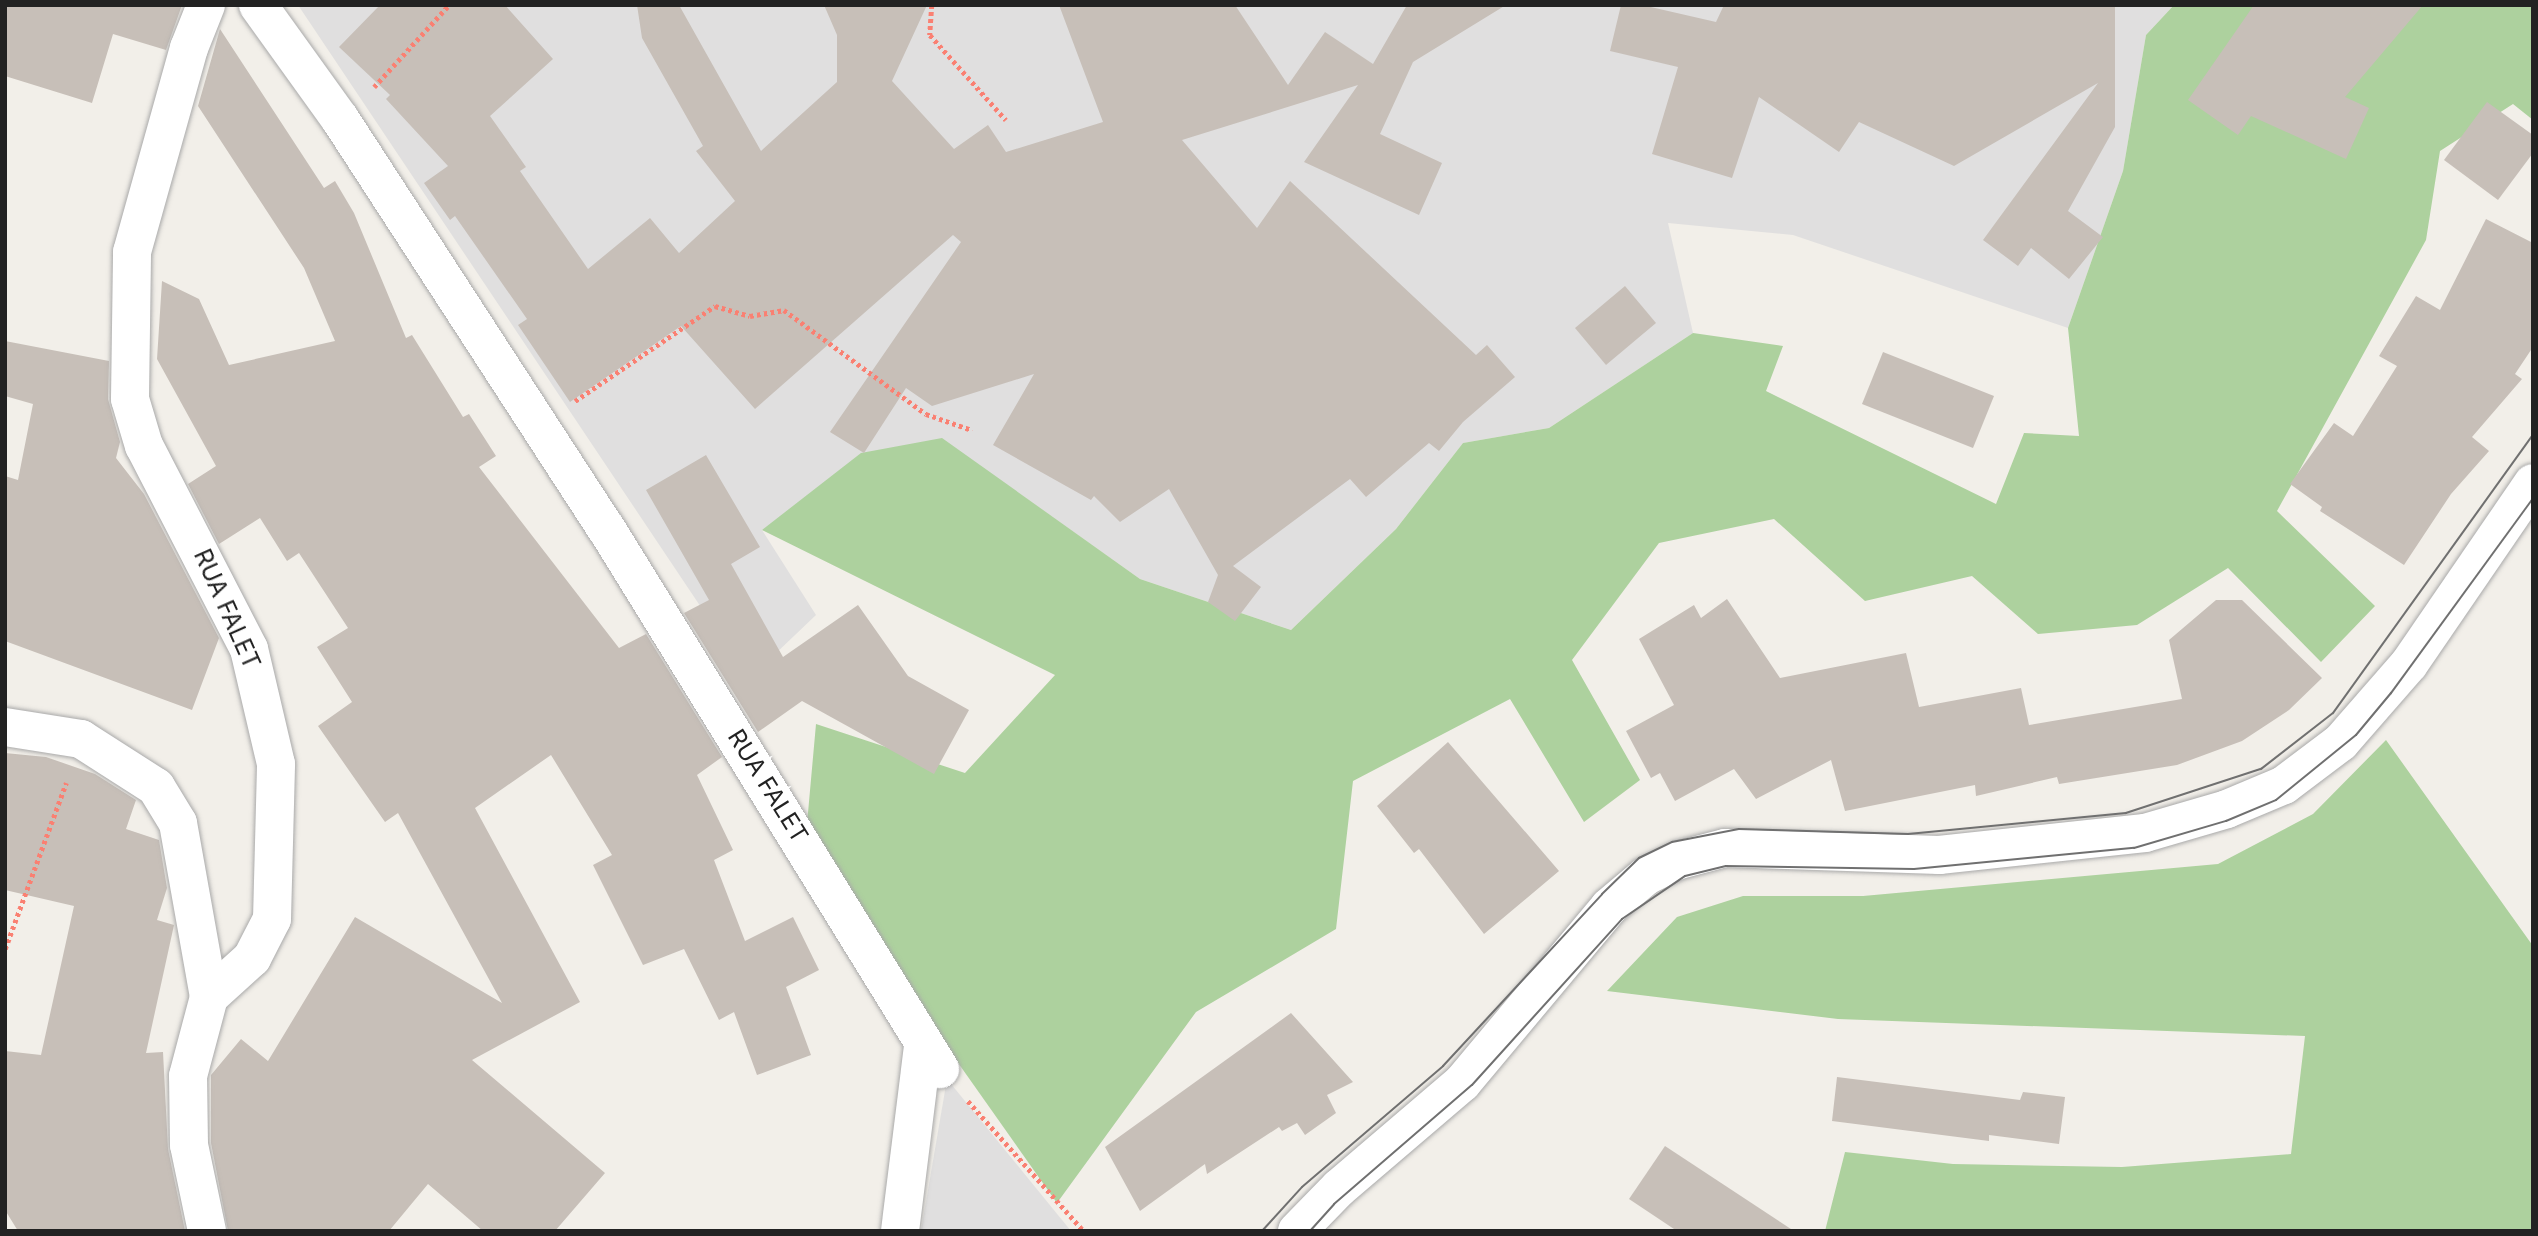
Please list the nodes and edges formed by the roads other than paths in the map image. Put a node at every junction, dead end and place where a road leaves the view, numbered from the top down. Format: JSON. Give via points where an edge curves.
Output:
{"nodes":[{"id":1,"x":206,"y":5,"type":"edge"},
{"id":2,"x":258,"y":5,"type":"edge"},
{"id":3,"x":2533,"y":483,"type":"edge"},
{"id":4,"x":5,"y":727,"type":"edge"},
{"id":5,"x":209,"y":997,"type":"junction"},
{"id":6,"x":207,"y":1231,"type":"edge"},
{"id":7,"x":900,"y":1231,"type":"edge"},
{"id":8,"x":1297,"y":1231,"type":"edge"}],
"edges":[{"from":1,"to":5,"type":"street","name":"RUA FALET","via":[[189,48],[132,252],[130,400],[144,446],[249,649],[276,764],[272,919],[252,958]]},
{"from":2,"to":7,"type":"street","name":"RUA FALET","via":[[340,119],[540,426],[792,822],[932,1057]]},
{"from":3,"to":8,"type":"street","via":[[2409,664],[2341,743],[2284,785],[2227,809],[2145,833],[1939,855],[1725,848],[1679,860],[1646,876],[1609,907],[1462,1083],[1339,1188]]},
{"from":4,"to":5,"type":"street","via":[[81,739],[156,787],[178,823]]},
{"from":5,"to":6,"type":"street","via":[[188,1076],[189,1145]]}]}
